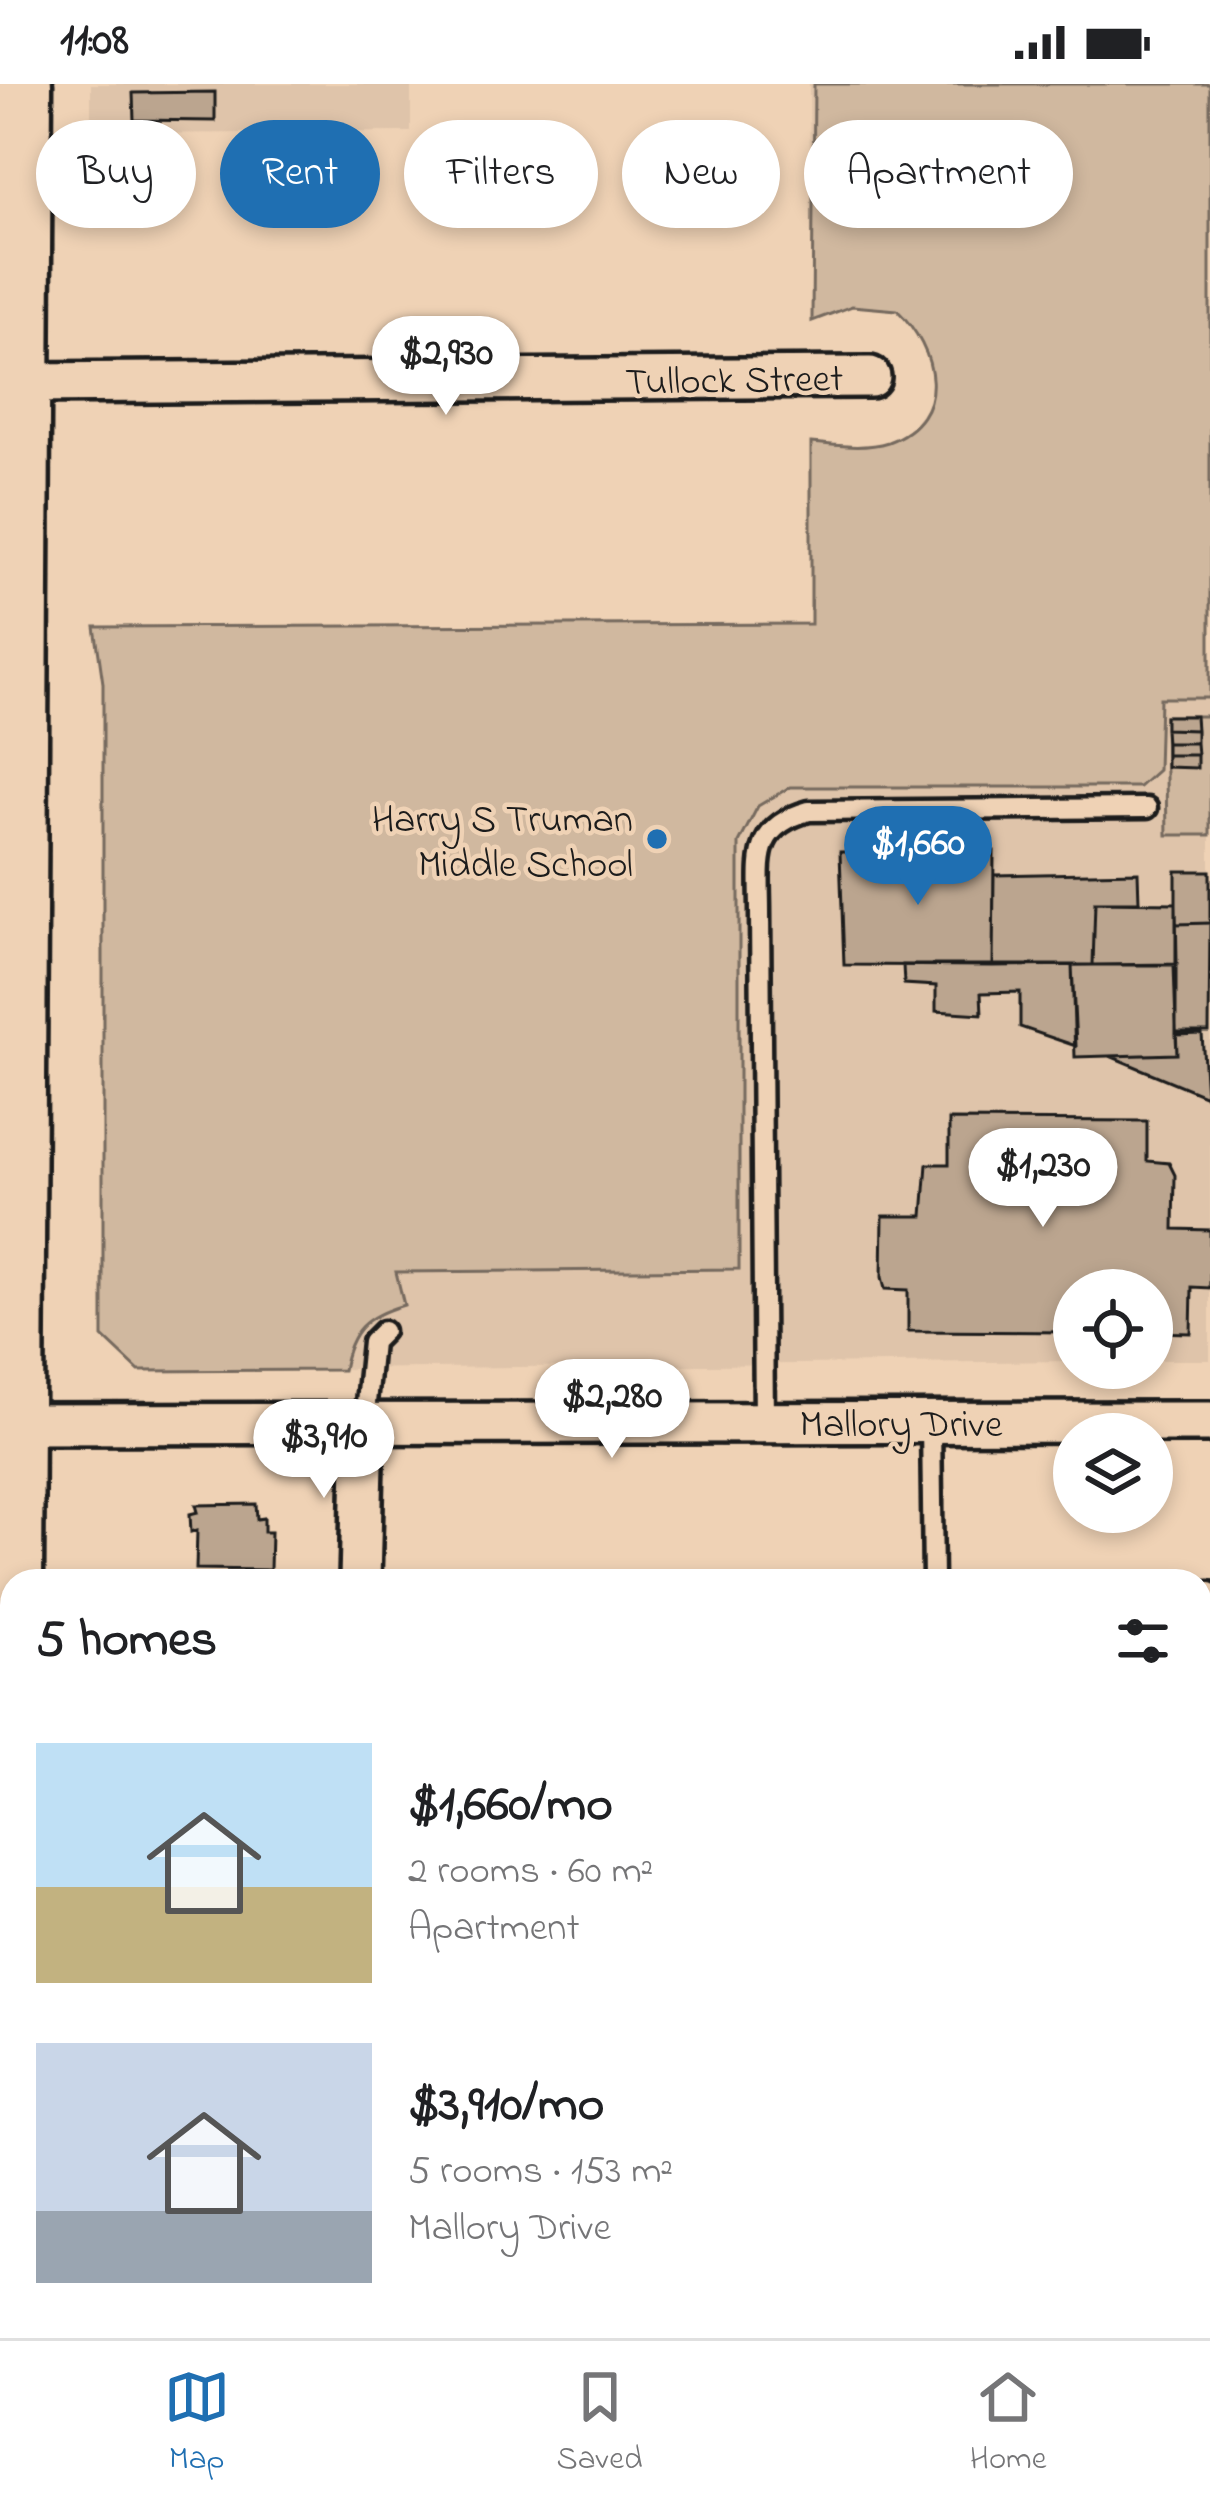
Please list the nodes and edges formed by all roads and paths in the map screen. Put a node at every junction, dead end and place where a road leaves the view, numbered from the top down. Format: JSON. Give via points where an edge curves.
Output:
{"nodes":[{"id":1,"x":24,"y":84,"type":"edge"},
{"id":2,"x":870,"y":376,"type":"dead end"},
{"id":3,"x":23,"y":383,"type":"junction"},
{"id":4,"x":1147,"y":808,"type":"dead end"},
{"id":5,"x":9,"y":942,"type":"edge"},
{"id":6,"x":383,"y":1331,"type":"dead end"},
{"id":7,"x":764,"y":1422,"type":"junction"},
{"id":8,"x":931,"y":1422,"type":"junction"},
{"id":9,"x":364,"y":1423,"type":"junction"},
{"id":10,"x":1210,"y":1423,"type":"edge"},
{"id":11,"x":15,"y":1424,"type":"junction"},
{"id":12,"x":15,"y":1569,"type":"edge"},
{"id":13,"x":360,"y":1569,"type":"edge"},
{"id":14,"x":933,"y":1569,"type":"edge"}],
"edges":[{"from":1,"to":3,"type":"main road"},
{"from":2,"to":3,"type":"street","name":"Tullock Street"},
{"from":3,"to":5,"type":"main road"},
{"from":4,"to":7,"type":"lane","via":[[809,811],[771,828],[760,850]]},
{"from":5,"to":11,"type":"main road"},
{"from":6,"to":9,"type":"lane","via":[[372,1342]]},
{"from":7,"to":8,"type":"street","name":"Mallory Drive"},
{"from":7,"to":9,"type":"street","name":"Mallory Drive"},
{"from":8,"to":10,"type":"street","name":"Mallory Drive"},
{"from":8,"to":14,"type":"lane"},
{"from":9,"to":11,"type":"street","name":"Mallory Drive"},
{"from":9,"to":13,"type":"street"},
{"from":11,"to":12,"type":"main road"}]}
